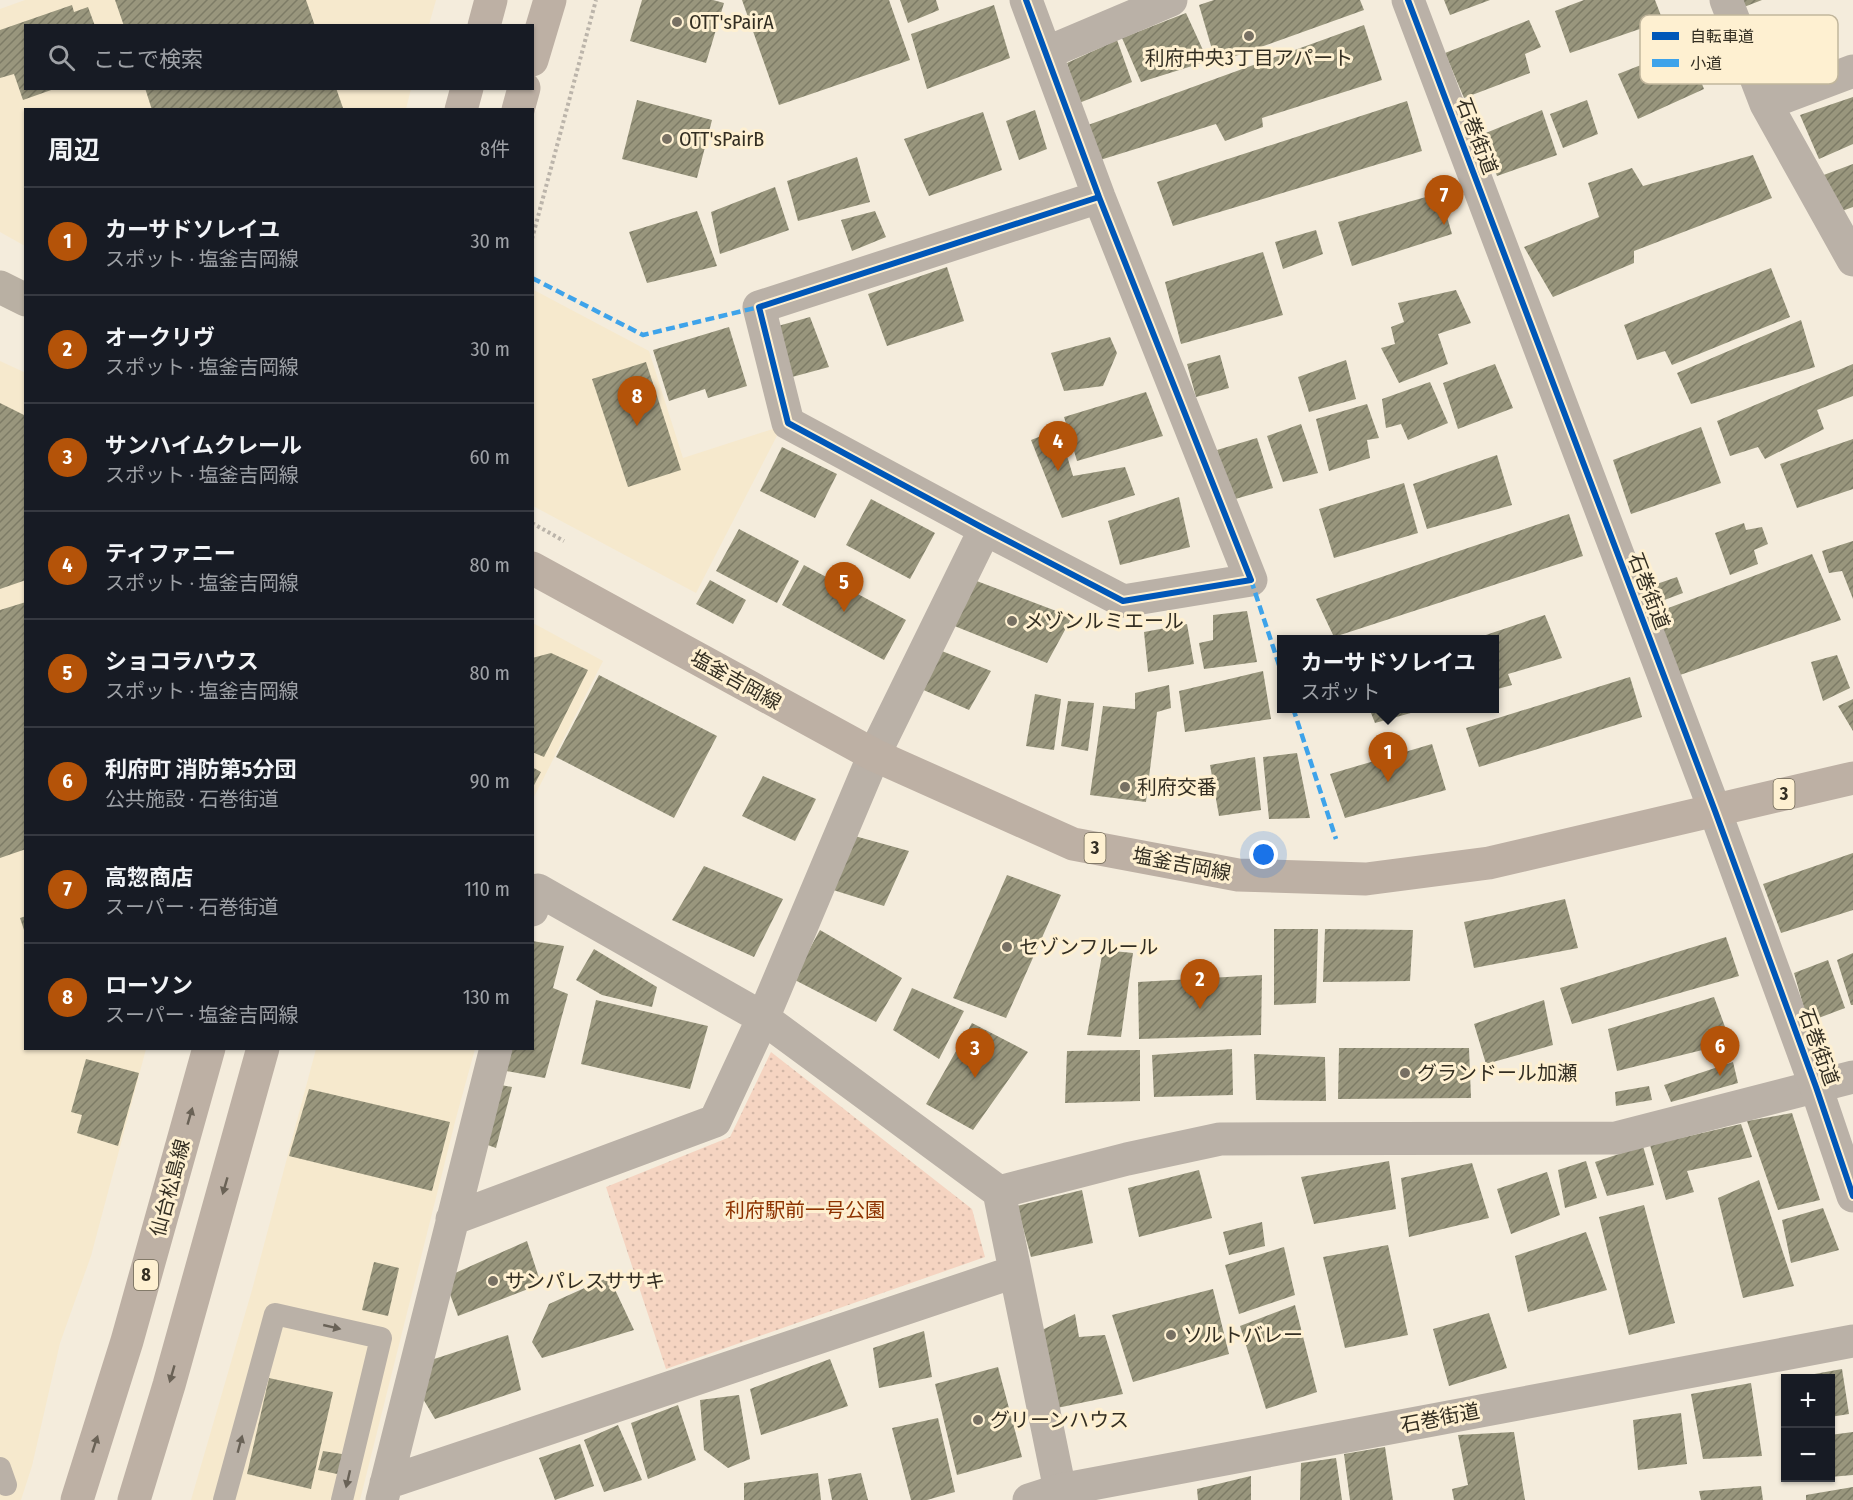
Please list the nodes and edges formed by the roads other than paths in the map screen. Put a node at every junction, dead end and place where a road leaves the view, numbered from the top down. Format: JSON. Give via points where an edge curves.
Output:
{"nodes":[{"id":1,"x":491,"y":0,"type":"edge"},
{"id":2,"x":550,"y":0,"type":"edge"},
{"id":3,"x":1026,"y":0,"type":"edge"},
{"id":4,"x":1170,"y":0,"type":"edge"},
{"id":5,"x":1408,"y":0,"type":"edge"},
{"id":6,"x":1726,"y":0,"type":"edge"},
{"id":7,"x":1732,"y":15,"type":"edge"},
{"id":8,"x":485,"y":24,"type":"edge"},
{"id":9,"x":534,"y":53,"type":"edge"},
{"id":10,"x":1046,"y":53,"type":"junction"},
{"id":11,"x":1853,"y":70,"type":"edge"},
{"id":12,"x":1838,"y":76,"type":"edge"},
{"id":13,"x":1758,"y":84,"type":"edge"},
{"id":14,"x":1817,"y":84,"type":"edge"},
{"id":15,"x":466,"y":90,"type":"edge"},
{"id":16,"x":523,"y":90,"type":"edge"},
{"id":17,"x":1766,"y":104,"type":"junction"},
{"id":18,"x":462,"y":108,"type":"edge"},
{"id":19,"x":519,"y":108,"type":"edge"},
{"id":20,"x":1099,"y":197,"type":"junction"},
{"id":21,"x":1853,"y":260,"type":"edge"},
{"id":22,"x":0,"y":287,"type":"edge"},
{"id":23,"x":24,"y":299,"type":"edge"},
{"id":24,"x":985,"y":529,"type":"junction"},
{"id":25,"x":534,"y":569,"type":"edge"},
{"id":26,"x":874,"y":755,"type":"junction"},
{"id":27,"x":1853,"y":778,"type":"edge"},
{"id":28,"x":1715,"y":811,"type":"junction"},
{"id":29,"x":534,"y":896,"type":"edge"},
{"id":30,"x":762,"y":1018,"type":"junction"},
{"id":31,"x":207,"y":1050,"type":"edge"},
{"id":32,"x":262,"y":1050,"type":"edge"},
{"id":33,"x":495,"y":1050,"type":"edge"},
{"id":34,"x":1853,"y":1077,"type":"edge"},
{"id":35,"x":1816,"y":1086,"type":"junction"},
{"id":36,"x":999,"y":1192,"type":"junction"},
{"id":37,"x":1853,"y":1196,"type":"edge"},
{"id":38,"x":452,"y":1219,"type":"junction"},
{"id":39,"x":1014,"y":1272,"type":"junction"},
{"id":40,"x":1853,"y":1341,"type":"edge"},
{"id":41,"x":1060,"y":1490,"type":"junction"},
{"id":42,"x":384,"y":1491,"type":"edge"},
{"id":43,"x":77,"y":1500,"type":"edge"},
{"id":44,"x":134,"y":1500,"type":"edge"},
{"id":45,"x":224,"y":1500,"type":"edge"},
{"id":46,"x":342,"y":1500,"type":"edge"},
{"id":47,"x":1029,"y":1500,"type":"edge"}],
"edges":[{"from":1,"to":8,"type":"main road"},
{"from":2,"to":9,"type":"main road"},
{"from":3,"to":10,"type":"street"},
{"from":4,"to":10,"type":"street"},
{"from":5,"to":28,"type":"street","name":"石巻街道"},
{"from":6,"to":7,"type":"street"},
{"from":10,"to":20,"type":"street"},
{"from":11,"to":12,"type":"street"},
{"from":13,"to":17,"type":"street"},
{"from":14,"to":17,"type":"street"},
{"from":15,"to":18,"type":"main road"},
{"from":16,"to":19,"type":"main road"},
{"from":17,"to":21,"type":"street"},
{"from":20,"to":24,"type":"street","via":[[1251,580],[1123,601]]},
{"from":20,"to":24,"type":"street","via":[[759,307],[789,423]]},
{"from":22,"to":23,"type":"main road"},
{"from":24,"to":26,"type":"street"},
{"from":25,"to":26,"type":"main road","name":"塩釜吉岡線","number":"3"},
{"from":26,"to":28,"type":"main road","name":"塩釜吉岡線","number":"3","via":[[1073,844],[1238,875],[1366,879],[1490,863]]},
{"from":26,"to":30,"type":"street"},
{"from":27,"to":28,"type":"main road","name":"塩釜吉岡線","number":"3"},
{"from":28,"to":35,"type":"street","name":"石巻街道"},
{"from":29,"to":30,"type":"street"},
{"from":30,"to":36,"type":"street"},
{"from":30,"to":38,"type":"street","via":[[715,1121]]},
{"from":43,"to":31,"type":"main road","name":"仙台松島線","number":"8","one_way":true,"via":[[128,1341]]},
{"from":32,"to":44,"type":"main road","one_way":true},
{"from":33,"to":38,"type":"street"},
{"from":34,"to":35,"type":"street"},
{"from":35,"to":36,"type":"street","via":[[1616,1138],[1220,1139]]},
{"from":35,"to":37,"type":"street","name":"石巻街道"},
{"from":36,"to":39,"type":"street"},
{"from":38,"to":42,"type":"street"},
{"from":39,"to":41,"type":"street"},
{"from":39,"to":42,"type":"street"},
{"from":40,"to":41,"type":"street","name":"石巻街道"},
{"from":41,"to":47,"type":"street","name":"石巻街道"},
{"from":45,"to":46,"type":"lane","one_way":true,"via":[[275,1314],[381,1338]]}]}
